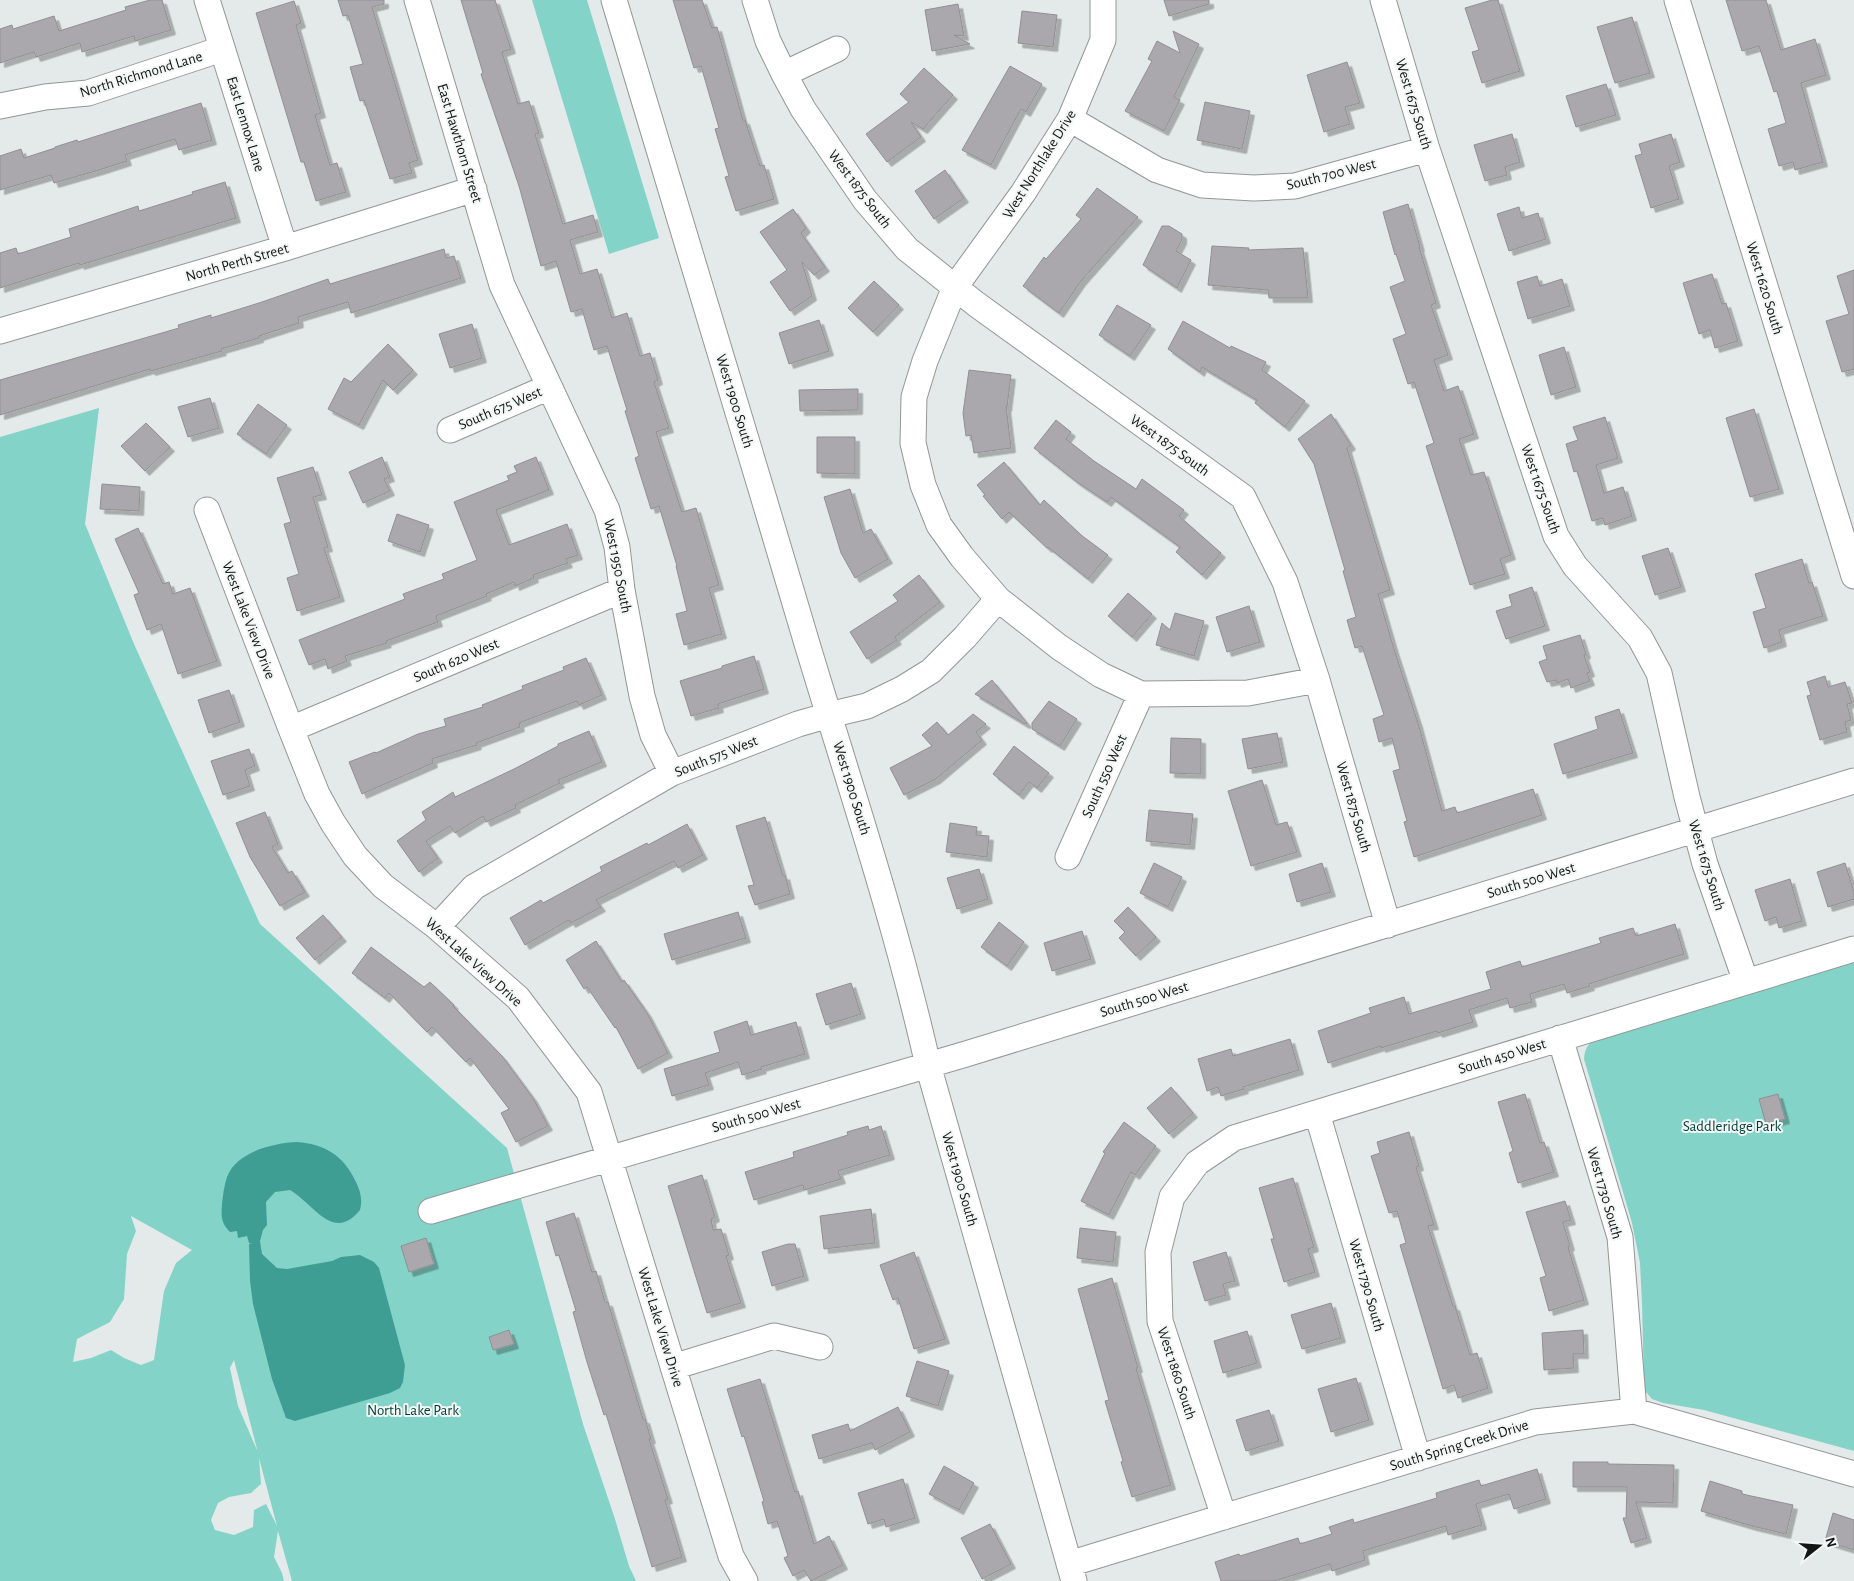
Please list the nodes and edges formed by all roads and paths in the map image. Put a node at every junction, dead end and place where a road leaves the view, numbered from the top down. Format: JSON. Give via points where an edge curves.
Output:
{"nodes":[{"id":1,"x":207,"y":0,"type":"edge"},
{"id":2,"x":417,"y":0,"type":"edge"},
{"id":3,"x":614,"y":0,"type":"edge"},
{"id":4,"x":755,"y":0,"type":"edge"},
{"id":5,"x":1102,"y":0,"type":"edge"},
{"id":6,"x":1383,"y":0,"type":"edge"},
{"id":7,"x":1676,"y":0,"type":"edge"},
{"id":8,"x":222,"y":49,"type":"junction"},
{"id":9,"x":837,"y":49,"type":"dead end"},
{"id":10,"x":784,"y":74,"type":"junction"},
{"id":11,"x":0,"y":106,"type":"edge"},
{"id":12,"x":1070,"y":119,"type":"junction"},
{"id":13,"x":1427,"y":149,"type":"junction"},
{"id":14,"x":474,"y":189,"type":"junction"},
{"id":15,"x":285,"y":248,"type":"junction"},
{"id":16,"x":502,"y":285,"type":"joint"},
{"id":17,"x":955,"y":287,"type":"junction"},
{"id":18,"x":0,"y":331,"type":"edge"},
{"id":19,"x":550,"y":387,"type":"junction"},
{"id":20,"x":450,"y":430,"type":"dead end"},
{"id":21,"x":207,"y":510,"type":"dead end"},
{"id":22,"x":1854,"y":576,"type":"edge"},
{"id":23,"x":622,"y":590,"type":"junction"},
{"id":24,"x":998,"y":600,"type":"junction"},
{"id":25,"x":1317,"y":680,"type":"junction"},
{"id":26,"x":1141,"y":694,"type":"junction"},
{"id":27,"x":829,"y":715,"type":"junction"},
{"id":28,"x":291,"y":729,"type":"junction"},
{"id":29,"x":672,"y":773,"type":"junction"},
{"id":30,"x":1854,"y":781,"type":"edge"},
{"id":31,"x":1695,"y":829,"type":"junction"},
{"id":32,"x":1068,"y":858,"type":"dead end"},
{"id":33,"x":1388,"y":925,"type":"junction"},
{"id":34,"x":437,"y":927,"type":"junction"},
{"id":35,"x":1854,"y":949,"type":"edge"},
{"id":36,"x":1746,"y":982,"type":"junction"},
{"id":37,"x":1560,"y":1038,"type":"junction"},
{"id":38,"x":928,"y":1065,"type":"junction"},
{"id":39,"x":1317,"y":1113,"type":"junction"},
{"id":40,"x":609,"y":1158,"type":"junction"},
{"id":41,"x":1172,"y":1197,"type":"joint"},
{"id":42,"x":431,"y":1211,"type":"dead end"},
{"id":43,"x":820,"y":1347,"type":"dead end"},
{"id":44,"x":673,"y":1367,"type":"junction"},
{"id":45,"x":1634,"y":1411,"type":"junction"},
{"id":46,"x":1418,"y":1458,"type":"junction"},
{"id":47,"x":1854,"y":1474,"type":"edge"},
{"id":48,"x":1224,"y":1517,"type":"junction"},
{"id":49,"x":1072,"y":1573,"type":"edge"},
{"id":50,"x":745,"y":1581,"type":"edge"}],
"edges":[{"from":1,"to":8,"type":"street","name":"East Lennox Lane"},
{"from":2,"to":14,"type":"street","name":"East Hawthorn Street"},
{"from":3,"to":27,"type":"street","name":"West 1900 South"},
{"from":4,"to":10,"type":"street","name":"West 1875 South","via":[[768,41]]},
{"from":5,"to":12,"type":"street","name":"West Northlake Drive","via":[[1102,40]]},
{"from":6,"to":13,"type":"street","name":"West 1675 South"},
{"from":7,"to":22,"type":"street","name":"West 1620 South"},
{"from":8,"to":11,"type":"street","name":"North Richmond Lane","via":[[88,93]]},
{"from":8,"to":15,"type":"street","name":"East Lennox Lane"},
{"from":9,"to":10,"type":"street"},
{"from":10,"to":17,"type":"street","name":"West 1875 South","via":[[802,108],[864,200],[907,250]]},
{"from":12,"to":13,"type":"street","name":"South 700 West","via":[[1157,170],[1202,185],[1295,186]]},
{"from":12,"to":17,"type":"street","name":"West Northlake Drive","via":[[1023,193]]},
{"from":13,"to":31,"type":"street","name":"West 1675 South","via":[[1556,536],[1575,566],[1640,638],[1659,674]]},
{"from":14,"to":15,"type":"street","name":"North Perth Street"},
{"from":14,"to":16,"type":"street","name":"East Hawthorn Street"},
{"from":15,"to":18,"type":"street","name":"North Perth Street"},
{"from":16,"to":19,"type":"street","name":"West 1950 South"},
{"from":17,"to":24,"type":"street","name":"West Northlake Drive","via":[[914,397],[913,443],[923,485],[939,525]]},
{"from":17,"to":25,"type":"street","name":"West 1875 South","via":[[1243,497],[1285,582]]},
{"from":19,"to":20,"type":"street","name":"South 675 West"},
{"from":19,"to":23,"type":"street","name":"West 1950 South","via":[[607,510],[617,547]]},
{"from":21,"to":28,"type":"street","name":"West Lake View Drive"},
{"from":23,"to":28,"type":"street","name":"South 620 West"},
{"from":23,"to":29,"type":"street","name":"West 1950 South","via":[[652,735]]},
{"from":24,"to":26,"type":"street","via":[[1101,675]]},
{"from":24,"to":27,"type":"street","name":"South 575 West","via":[[931,671],[867,706]]},
{"from":25,"to":26,"type":"street","via":[[1248,693]]},
{"from":25,"to":33,"type":"street","name":"West 1875 South"},
{"from":26,"to":32,"type":"street","name":"South 550 West"},
{"from":27,"to":29,"type":"street","name":"South 575 West"},
{"from":27,"to":38,"type":"street","name":"West 1900 South","via":[[877,870]]},
{"from":28,"to":34,"type":"street","name":"West Lake View Drive","via":[[316,794],[355,856],[383,886]]},
{"from":29,"to":34,"type":"street","name":"South 575 West","via":[[474,887]]},
{"from":30,"to":31,"type":"street","name":"South 500 West"},
{"from":31,"to":33,"type":"street","name":"South 500 West"},
{"from":31,"to":36,"type":"street","name":"West 1675 South"},
{"from":33,"to":38,"type":"street","name":"South 500 West"},
{"from":34,"to":40,"type":"street","name":"West Lake View Drive","via":[[518,998],[589,1092]]},
{"from":35,"to":36,"type":"street","name":"South 450 West"},
{"from":36,"to":37,"type":"street","name":"South 450 West"},
{"from":37,"to":39,"type":"street","name":"South 450 West"},
{"from":37,"to":45,"type":"street","name":"West 1730 South","via":[[1620,1237]]},
{"from":38,"to":40,"type":"street","name":"South 500 West"},
{"from":38,"to":49,"type":"street","name":"West 1900 South"},
{"from":39,"to":41,"type":"street","name":"South 450 West","via":[[1234,1138],[1197,1163]]},
{"from":39,"to":46,"type":"street","name":"West 1790 South"},
{"from":40,"to":42,"type":"street","name":"South 500 West"},
{"from":40,"to":44,"type":"street","name":"West Lake View Drive"},
{"from":41,"to":48,"type":"street","name":"West 1860 South","via":[[1158,1252],[1160,1321]]},
{"from":43,"to":44,"type":"street","via":[[774,1336]]},
{"from":44,"to":50,"type":"street","name":"West Lake View Drive","via":[[731,1556]]},
{"from":45,"to":46,"type":"street","name":"South Spring Creek Drive","via":[[1535,1422]]},
{"from":45,"to":47,"type":"street","name":"South Spring Creek Drive"},
{"from":46,"to":48,"type":"street","name":"South Spring Creek Drive"},
{"from":48,"to":49,"type":"street","name":"South Spring Creek Drive"}]}
